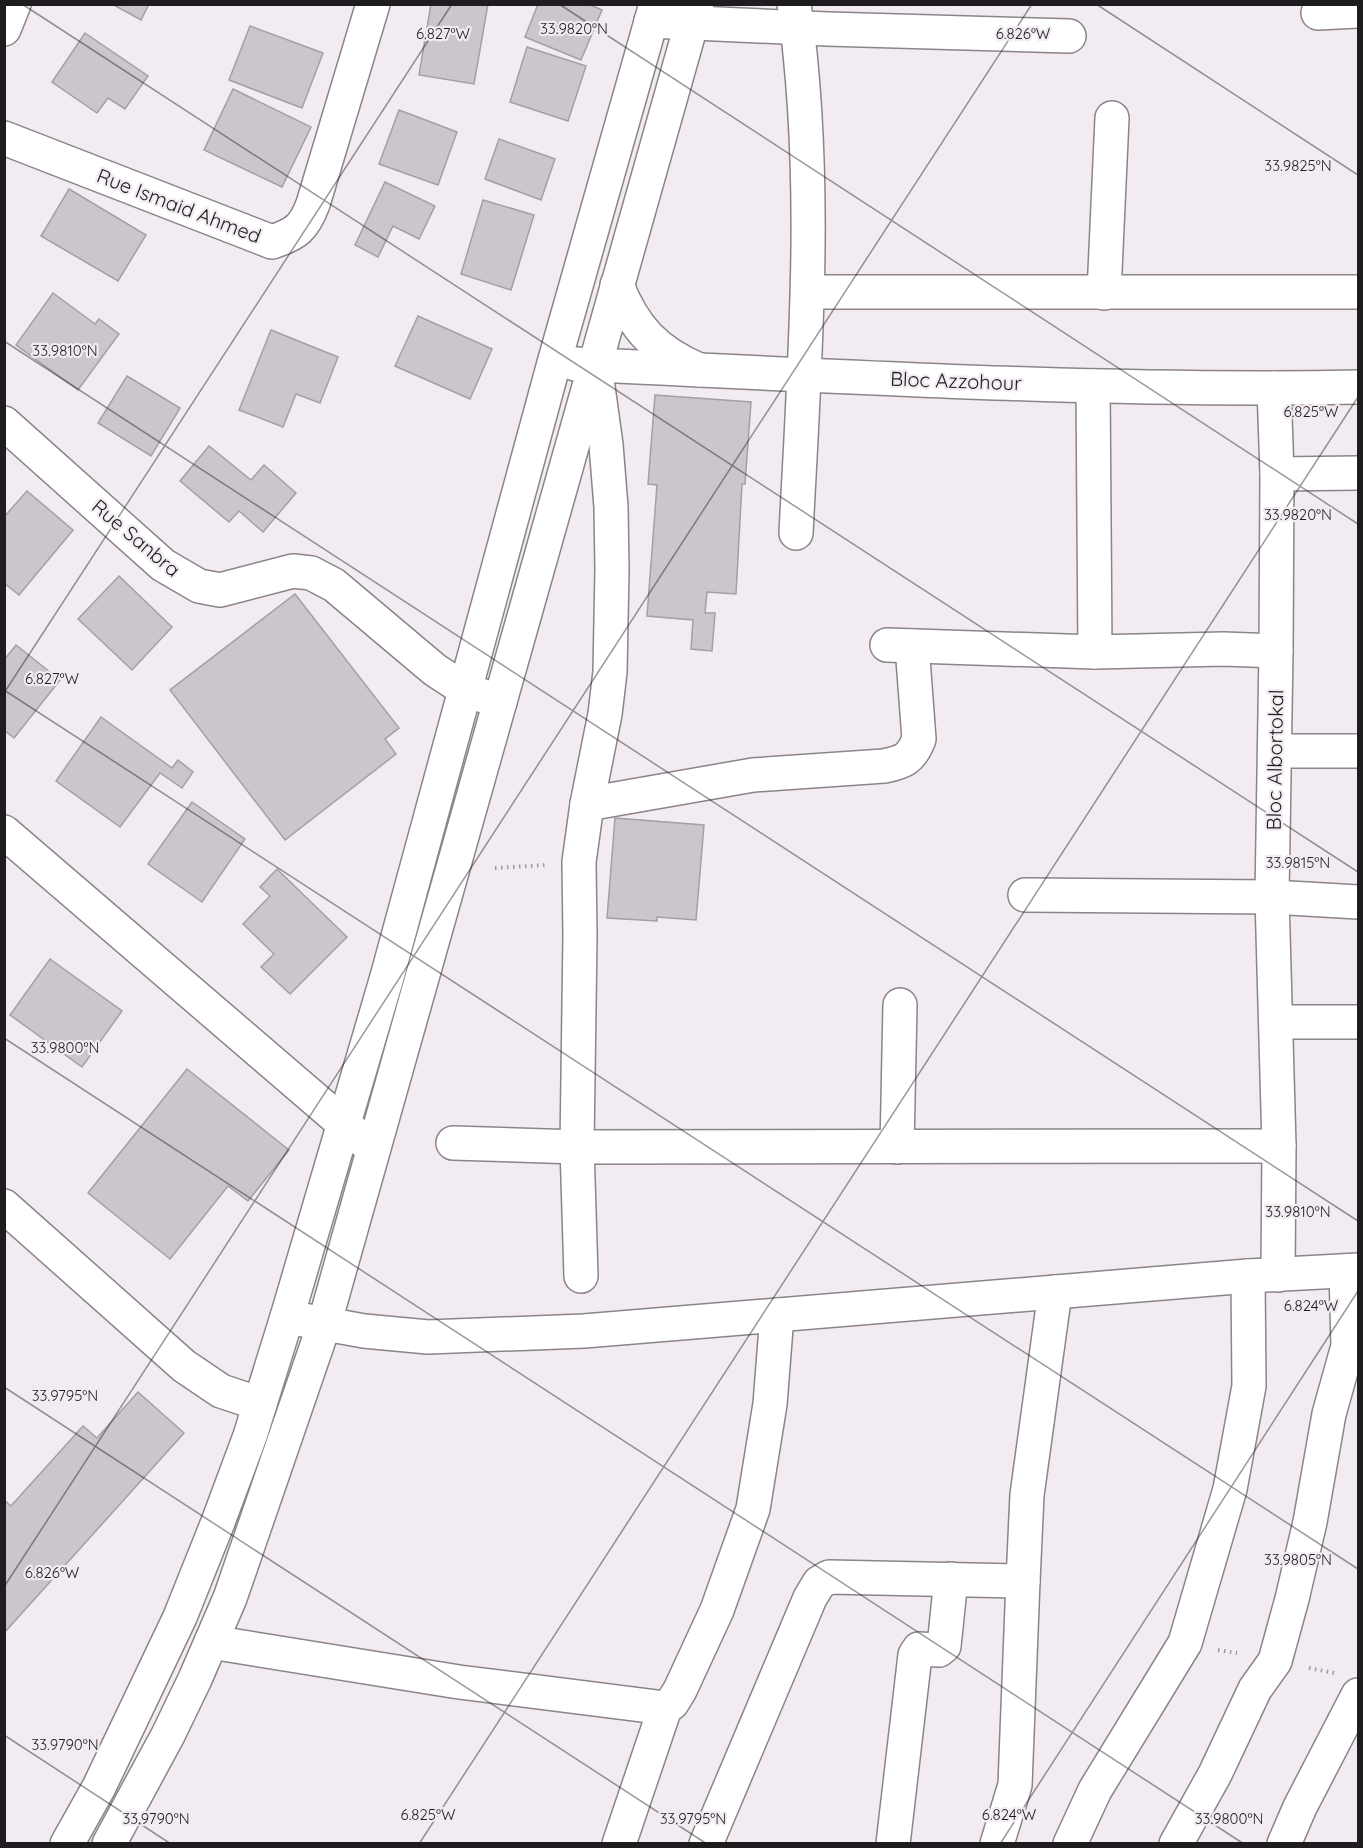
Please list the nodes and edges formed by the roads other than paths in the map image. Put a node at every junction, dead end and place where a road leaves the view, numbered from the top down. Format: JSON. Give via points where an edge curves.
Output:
{"nodes":[{"id":1,"x":14,"y":4,"type":"edge"},
{"id":2,"x":373,"y":4,"type":"edge"},
{"id":3,"x":1359,"y":11,"type":"edge"},
{"id":4,"x":654,"y":13,"type":"edge"},
{"id":5,"x":1318,"y":13,"type":"dead end"},
{"id":6,"x":694,"y":14,"type":"edge"},
{"id":7,"x":796,"y":16,"type":"edge"},
{"id":8,"x":4,"y":29,"type":"edge"},
{"id":9,"x":1068,"y":36,"type":"dead end"},
{"id":10,"x":1112,"y":118,"type":"dead end"},
{"id":11,"x":4,"y":138,"type":"edge"},
{"id":12,"x":617,"y":285,"type":"junction"},
{"id":13,"x":808,"y":292,"type":"junction"},
{"id":14,"x":1359,"y":292,"type":"edge"},
{"id":15,"x":1104,"y":293,"type":"junction"},
{"id":16,"x":554,"y":363,"type":"junction"},
{"id":17,"x":595,"y":364,"type":"junction"},
{"id":18,"x":699,"y":370,"type":"junction"},
{"id":19,"x":804,"y":376,"type":"junction"},
{"id":20,"x":1093,"y":386,"type":"junction"},
{"id":21,"x":1359,"y":387,"type":"edge"},
{"id":22,"x":1274,"y":388,"type":"junction"},
{"id":23,"x":4,"y":423,"type":"edge"},
{"id":24,"x":1359,"y":473,"type":"edge"},
{"id":25,"x":1277,"y":474,"type":"junction"},
{"id":26,"x":796,"y":533,"type":"dead end"},
{"id":27,"x":1276,"y":651,"type":"junction"},
{"id":28,"x":1095,"y":652,"type":"junction"},
{"id":29,"x":464,"y":689,"type":"junction"},
{"id":30,"x":500,"y":702,"type":"junction"},
{"id":31,"x":1275,"y":751,"type":"junction"},
{"id":32,"x":1359,"y":751,"type":"edge"},
{"id":33,"x":587,"y":804,"type":"junction"},
{"id":34,"x":4,"y":832,"type":"edge"},
{"id":35,"x":1026,"y":895,"type":"dead end"},
{"id":36,"x":1272,"y":897,"type":"junction"},
{"id":37,"x":1359,"y":902,"type":"edge"},
{"id":38,"x":900,"y":1005,"type":"dead end"},
{"id":39,"x":1276,"y":1022,"type":"junction"},
{"id":40,"x":1359,"y":1022,"type":"edge"},
{"id":41,"x":343,"y":1124,"type":"junction"},
{"id":42,"x":453,"y":1143,"type":"dead end"},
{"id":43,"x":577,"y":1146,"type":"junction"},
{"id":44,"x":1279,"y":1146,"type":"junction"},
{"id":45,"x":897,"y":1147,"type":"junction"},
{"id":46,"x":373,"y":1149,"type":"junction"},
{"id":47,"x":4,"y":1206,"type":"edge"},
{"id":48,"x":1352,"y":1270,"type":"edge"},
{"id":49,"x":1263,"y":1275,"type":"junction"},
{"id":50,"x":581,"y":1276,"type":"dead end"},
{"id":51,"x":1055,"y":1292,"type":"junction"},
{"id":52,"x":777,"y":1315,"type":"junction"},
{"id":53,"x":287,"y":1317,"type":"junction"},
{"id":54,"x":324,"y":1325,"type":"junction"},
{"id":55,"x":260,"y":1404,"type":"junction"},
{"id":56,"x":951,"y":1579,"type":"junction"},
{"id":57,"x":1023,"y":1581,"type":"junction"},
{"id":58,"x":211,"y":1642,"type":"junction"},
{"id":59,"x":1348,"y":1684,"type":"edge"},
{"id":60,"x":665,"y":1708,"type":"junction"},
{"id":61,"x":67,"y":1844,"type":"edge"},
{"id":62,"x":109,"y":1844,"type":"edge"},
{"id":63,"x":619,"y":1844,"type":"edge"},
{"id":64,"x":706,"y":1844,"type":"edge"},
{"id":65,"x":893,"y":1844,"type":"edge"},
{"id":66,"x":997,"y":1844,"type":"edge"},
{"id":67,"x":1070,"y":1844,"type":"edge"},
{"id":68,"x":1176,"y":1844,"type":"edge"},
{"id":69,"x":1284,"y":1844,"type":"edge"}],
"edges":[{"from":1,"to":8,"type":"street"},
{"from":2,"to":11,"type":"street","name":"Rue Ismaid Ahmed","via":[[313,204],[307,220],[289,236],[272,242]]},
{"from":3,"to":5,"type":"street"},
{"from":4,"to":6,"type":"street"},
{"from":4,"to":16,"type":"street"},
{"from":6,"to":7,"type":"street"},
{"from":6,"to":12,"type":"street"},
{"from":7,"to":9,"type":"street"},
{"from":7,"to":13,"type":"street","via":[[806,116]]},
{"from":10,"to":15,"type":"street"},
{"from":12,"to":17,"type":"street"},
{"from":12,"to":18,"type":"street","via":[[646,336],[680,362]]},
{"from":13,"to":15,"type":"street"},
{"from":13,"to":19,"type":"street"},
{"from":14,"to":15,"type":"street"},
{"from":16,"to":17,"type":"street","name":"Bloc Azzohour"},
{"from":16,"to":29,"type":"street"},
{"from":17,"to":18,"type":"street","name":"Bloc Azzohour"},
{"from":17,"to":30,"type":"street"},
{"from":17,"to":33,"type":"street","via":[[606,445],[612,569],[610,672],[601,743]]},
{"from":18,"to":19,"type":"street","name":"Bloc Azzohour"},
{"from":19,"to":20,"type":"street","name":"Bloc Azzohour"},
{"from":19,"to":26,"type":"street"},
{"from":20,"to":22,"type":"street","name":"Bloc Azzohour"},
{"from":20,"to":28,"type":"street"},
{"from":21,"to":22,"type":"street","name":"Bloc Azzohour"},
{"from":22,"to":25,"type":"street","name":"Bloc Albortokal"},
{"from":23,"to":29,"type":"street","name":"Rue Sanbra","via":[[181,577],[220,590],[293,571],[311,573],[334,585],[435,670]]},
{"from":24,"to":25,"type":"street"},
{"from":25,"to":27,"type":"street","name":"Bloc Albortokal"},
{"from":27,"to":28,"type":"street"},
{"from":27,"to":31,"type":"street","name":"Bloc Albortokal"},
{"from":28,"to":33,"type":"street","via":[[899,646],[919,739],[908,758],[900,763],[753,775]]},
{"from":29,"to":30,"type":"street","name":"Rue Sanbra"},
{"from":29,"to":41,"type":"street"},
{"from":30,"to":46,"type":"street"},
{"from":31,"to":32,"type":"street"},
{"from":31,"to":36,"type":"street","name":"Bloc Albortokal"},
{"from":33,"to":43,"type":"street","via":[[579,862]]},
{"from":34,"to":41,"type":"street"},
{"from":35,"to":36,"type":"street"},
{"from":36,"to":37,"type":"street"},
{"from":36,"to":39,"type":"street","name":"Bloc Albortokal"},
{"from":38,"to":45,"type":"street"},
{"from":39,"to":40,"type":"street"},
{"from":39,"to":44,"type":"street","name":"Bloc Albortokal"},
{"from":41,"to":46,"type":"street"},
{"from":41,"to":53,"type":"street"},
{"from":42,"to":43,"type":"street"},
{"from":43,"to":45,"type":"street"},
{"from":43,"to":50,"type":"street"},
{"from":44,"to":45,"type":"street"},
{"from":44,"to":49,"type":"street","name":"Bloc Albortokal"},
{"from":46,"to":54,"type":"street"},
{"from":47,"to":55,"type":"street","via":[[184,1366],[221,1391]]},
{"from":48,"to":49,"type":"street"},
{"from":48,"to":68,"type":"street","via":[[1347,1346],[1329,1414],[1308,1533],[1275,1661],[1255,1689]]},
{"from":49,"to":51,"type":"street"},
{"from":49,"to":67,"type":"street","name":"Bloc Albortokal","via":[[1249,1386],[1230,1489],[1185,1643],[1095,1790]]},
{"from":51,"to":52,"type":"street"},
{"from":51,"to":57,"type":"street","via":[[1027,1496]]},
{"from":52,"to":54,"type":"street","via":[[584,1331],[428,1337]]},
{"from":52,"to":60,"type":"street","via":[[770,1404],[753,1509],[717,1610],[680,1690]]},
{"from":53,"to":54,"type":"street"},
{"from":53,"to":55,"type":"street"},
{"from":54,"to":58,"type":"street","via":[[230,1598]]},
{"from":55,"to":61,"type":"street","via":[[180,1617],[99,1787]]},
{"from":56,"to":57,"type":"street"},
{"from":56,"to":64,"type":"street","via":[[829,1577],[819,1583]]},
{"from":56,"to":65,"type":"street","via":[[944,1647],[919,1649],[915,1655]]},
{"from":57,"to":66,"type":"street","via":[[1015,1785]]},
{"from":58,"to":60,"type":"street","via":[[459,1682]]},
{"from":58,"to":62,"type":"street","via":[[168,1735]]},
{"from":59,"to":69,"type":"street"},
{"from":60,"to":63,"type":"street"}]}
